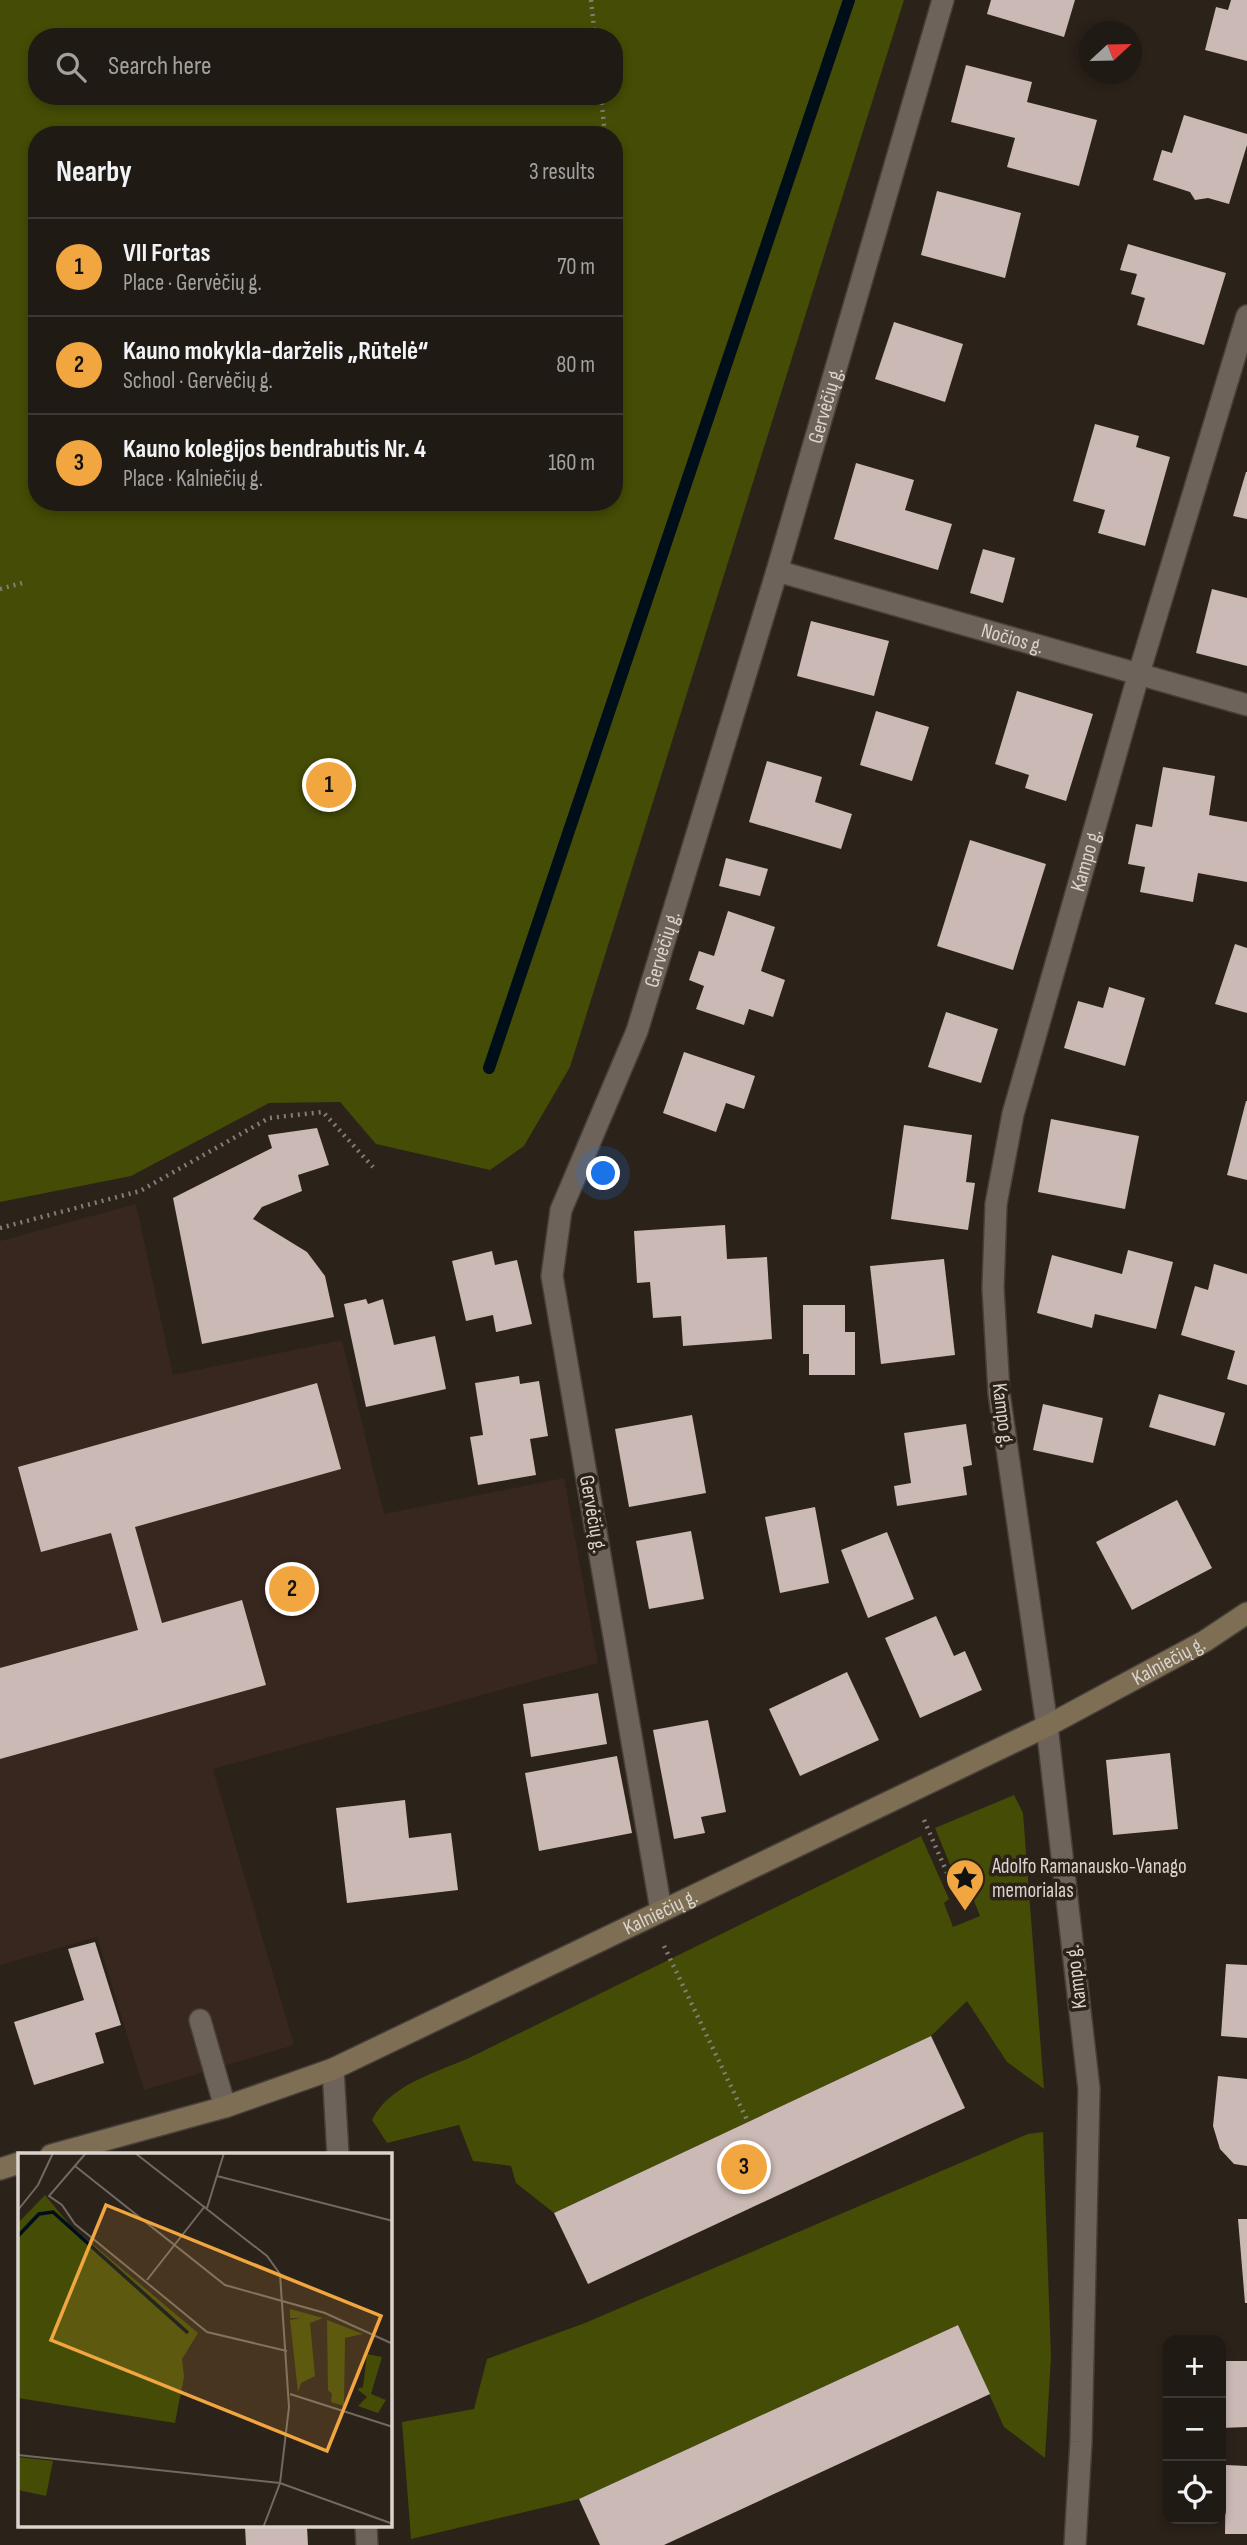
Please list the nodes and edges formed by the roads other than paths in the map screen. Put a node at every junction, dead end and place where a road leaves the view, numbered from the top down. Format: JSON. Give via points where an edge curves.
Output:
{"nodes":[{"id":1,"x":943,"y":0,"type":"edge"},
{"id":2,"x":1247,"y":316,"type":"edge"},
{"id":3,"x":777,"y":571,"type":"junction"},
{"id":4,"x":1139,"y":673,"type":"junction"},
{"id":5,"x":1247,"y":705,"type":"edge"},
{"id":6,"x":1247,"y":1612,"type":"edge"},
{"id":7,"x":1047,"y":1726,"type":"junction"},
{"id":8,"x":656,"y":1913,"type":"junction"},
{"id":9,"x":200,"y":2020,"type":"dead end"},
{"id":10,"x":333,"y":2069,"type":"junction"},
{"id":11,"x":225,"y":2107,"type":"junction"},
{"id":12,"x":58,"y":2153,"type":"edge"},
{"id":13,"x":338,"y":2153,"type":"edge"},
{"id":14,"x":18,"y":2163,"type":"edge"},
{"id":15,"x":0,"y":2169,"type":"edge"},
{"id":16,"x":1075,"y":2545,"type":"edge"}],
"edges":[{"from":1,"to":3,"type":"street","name":"Gervėčių g."},
{"from":2,"to":4,"type":"street","name":"Kampo g."},
{"from":3,"to":4,"type":"street","name":"Nočios g."},
{"from":3,"to":8,"type":"street","name":"Gervėčių g.","via":[[637,1031],[561,1210],[552,1276]]},
{"from":4,"to":5,"type":"street","name":"Nočios g."},
{"from":4,"to":7,"type":"street","name":"Kampo g.","via":[[1013,1114],[996,1204],[993,1288],[999,1393]]},
{"from":6,"to":7,"type":"street","name":"Kalniečių g.","via":[[1205,1641]]},
{"from":7,"to":8,"type":"street","name":"Kalniečių g."},
{"from":7,"to":16,"type":"street","name":"Kampo g.","via":[[1089,2089]]},
{"from":8,"to":10,"type":"street","name":"Kalniečių g."},
{"from":9,"to":11,"type":"street"},
{"from":10,"to":11,"type":"street","name":"Kalniečių g."},
{"from":10,"to":13,"type":"street"},
{"from":11,"to":12,"type":"street","name":"Kalniečių g."},
{"from":14,"to":15,"type":"street"}]}
